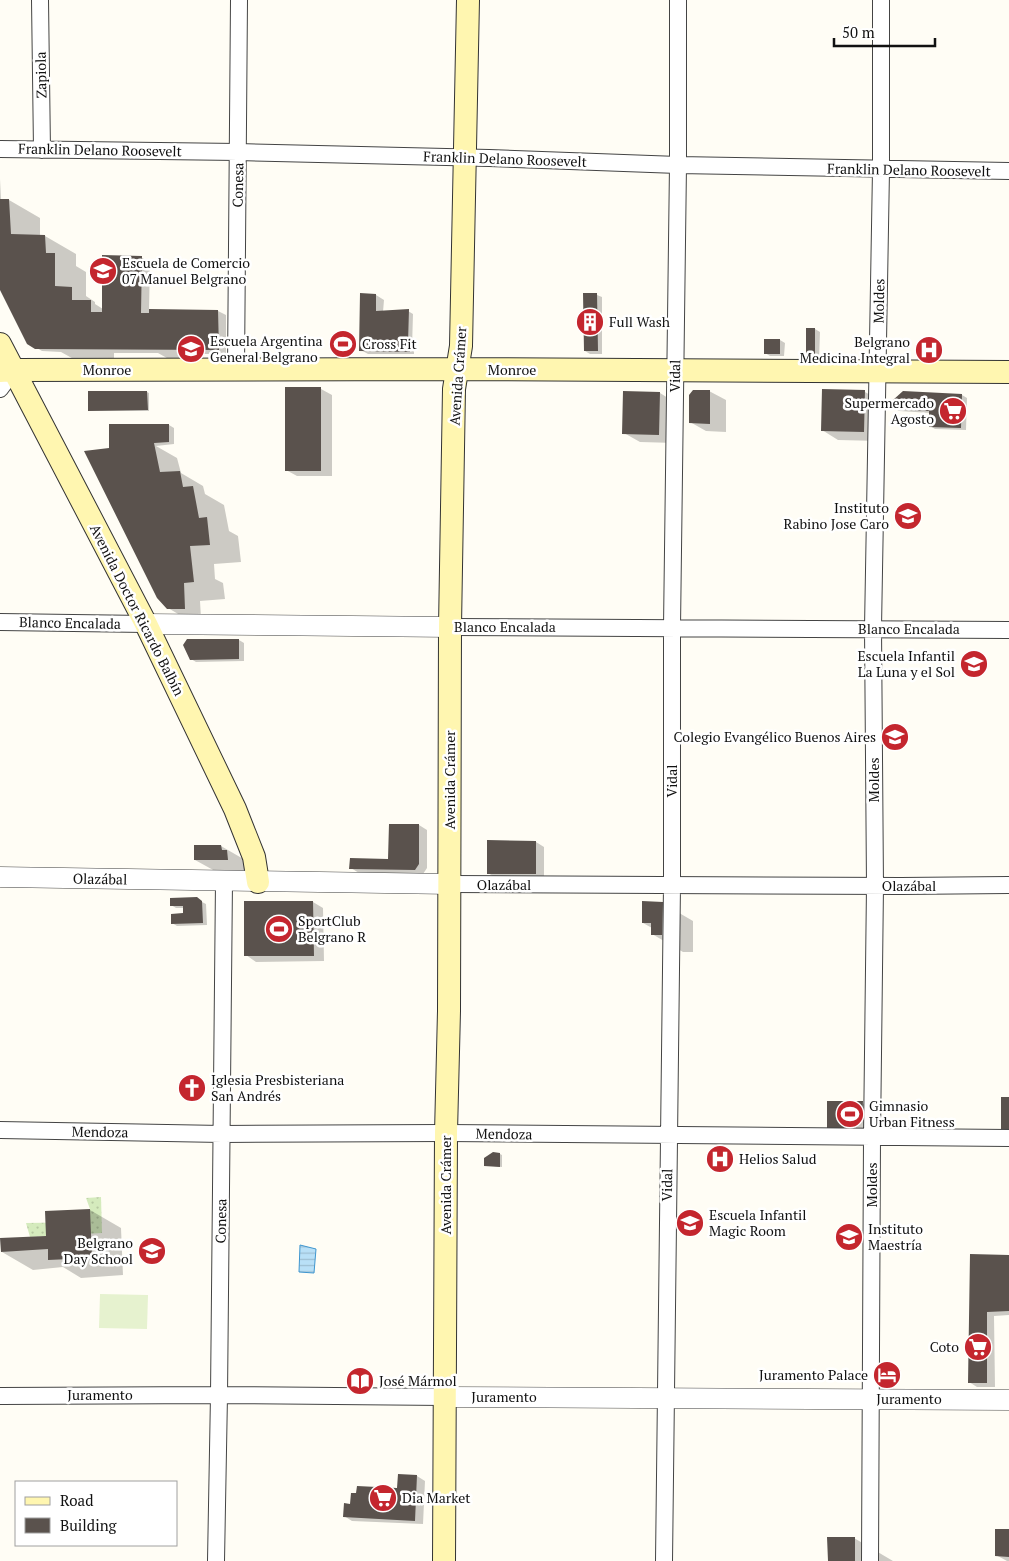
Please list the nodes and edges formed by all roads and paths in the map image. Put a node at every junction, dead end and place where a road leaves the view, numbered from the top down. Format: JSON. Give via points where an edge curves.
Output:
{"nodes":[{"id":1,"x":40,"y":0,"type":"edge"},
{"id":2,"x":238,"y":0,"type":"edge"},
{"id":3,"x":468,"y":0,"type":"edge"},
{"id":4,"x":678,"y":0,"type":"edge"},
{"id":5,"x":881,"y":0,"type":"edge"},
{"id":6,"x":0,"y":149,"type":"edge"},
{"id":7,"x":42,"y":150,"type":"junction"},
{"id":8,"x":238,"y":152,"type":"junction"},
{"id":9,"x":465,"y":157,"type":"junction"},
{"id":10,"x":678,"y":165,"type":"junction"},
{"id":11,"x":881,"y":170,"type":"junction"},
{"id":12,"x":1009,"y":171,"type":"edge"},
{"id":13,"x":0,"y":344,"type":"edge"},
{"id":14,"x":457,"y":369,"type":"junction"},
{"id":15,"x":7,"y":370,"type":"edge"},
{"id":16,"x":236,"y":370,"type":"junction"},
{"id":17,"x":675,"y":371,"type":"junction"},
{"id":18,"x":878,"y":372,"type":"junction"},
{"id":19,"x":1009,"y":372,"type":"edge"},
{"id":20,"x":0,"y":389,"type":"edge"},
{"id":21,"x":0,"y":622,"type":"edge"},
{"id":22,"x":146,"y":624,"type":"junction"},
{"id":23,"x":450,"y":627,"type":"junction"},
{"id":24,"x":672,"y":627,"type":"junction"},
{"id":25,"x":873,"y":628,"type":"junction"},
{"id":26,"x":1009,"y":630,"type":"edge"},
{"id":27,"x":0,"y":877,"type":"edge"},
{"id":28,"x":224,"y":882,"type":"junction"},
{"id":29,"x":258,"y":882,"type":"junction"},
{"id":30,"x":450,"y":884,"type":"junction"},
{"id":31,"x":1009,"y":884,"type":"edge"},
{"id":32,"x":672,"y":885,"type":"junction"},
{"id":33,"x":875,"y":886,"type":"junction"},
{"id":34,"x":0,"y":1130,"type":"edge"},
{"id":35,"x":222,"y":1134,"type":"junction"},
{"id":36,"x":446,"y":1134,"type":"junction"},
{"id":37,"x":668,"y":1136,"type":"junction"},
{"id":38,"x":872,"y":1137,"type":"junction"},
{"id":39,"x":1009,"y":1138,"type":"edge"},
{"id":40,"x":219,"y":1394,"type":"junction"},
{"id":41,"x":0,"y":1396,"type":"edge"},
{"id":42,"x":445,"y":1397,"type":"junction"},
{"id":43,"x":665,"y":1398,"type":"junction"},
{"id":44,"x":870,"y":1399,"type":"junction"},
{"id":45,"x":1009,"y":1400,"type":"edge"},
{"id":46,"x":216,"y":1561,"type":"edge"},
{"id":47,"x":444,"y":1561,"type":"edge"},
{"id":48,"x":664,"y":1561,"type":"edge"},
{"id":49,"x":870,"y":1561,"type":"edge"}],
"edges":[{"from":1,"to":7,"type":"street","name":"Zapiola"},
{"from":2,"to":8,"type":"street","name":"Conesa"},
{"from":3,"to":9,"type":"main road","name":"Avenida Crámer"},
{"from":4,"to":10,"type":"street","name":"Vidal"},
{"from":5,"to":11,"type":"street","name":"Moldes"},
{"from":6,"to":7,"type":"street","name":"Franklin Delano Roosevelt"},
{"from":7,"to":8,"type":"street","name":"Franklin Delano Roosevelt"},
{"from":8,"to":9,"type":"street","name":"Franklin Delano Roosevelt"},
{"from":8,"to":16,"type":"street","name":"Conesa"},
{"from":9,"to":10,"type":"street","name":"Franklin Delano Roosevelt"},
{"from":9,"to":14,"type":"main road","name":"Avenida Crámer","via":[[462,346]]},
{"from":10,"to":11,"type":"street","name":"Franklin Delano Roosevelt"},
{"from":10,"to":17,"type":"street","name":"Vidal"},
{"from":11,"to":12,"type":"street","name":"Franklin Delano Roosevelt"},
{"from":11,"to":18,"type":"street","name":"Moldes"},
{"from":13,"to":15,"type":"main road","name":"Avenida Doctor Ricardo Balbín"},
{"from":14,"to":16,"type":"main road","name":"Monroe"},
{"from":14,"to":17,"type":"main road","name":"Monroe"},
{"from":14,"to":23,"type":"main road","name":"Avenida Crámer"},
{"from":15,"to":16,"type":"main road","name":"Monroe"},
{"from":15,"to":20,"type":"street"},
{"from":15,"to":22,"type":"main road","name":"Avenida Doctor Ricardo Balbín"},
{"from":17,"to":18,"type":"main road","name":"Monroe"},
{"from":17,"to":24,"type":"street","name":"Vidal"},
{"from":18,"to":19,"type":"main road","name":"Monroe"},
{"from":18,"to":25,"type":"street","name":"Moldes"},
{"from":21,"to":22,"type":"street","name":"Blanco Encalada"},
{"from":22,"to":23,"type":"street","name":"Blanco Encalada"},
{"from":22,"to":29,"type":"main road","name":"Avenida Doctor Ricardo Balbín","via":[[247,836]]},
{"from":23,"to":24,"type":"street","name":"Blanco Encalada"},
{"from":23,"to":30,"type":"main road","name":"Avenida Crámer"},
{"from":24,"to":25,"type":"street","name":"Blanco Encalada"},
{"from":24,"to":32,"type":"street","name":"Vidal"},
{"from":25,"to":26,"type":"street","name":"Blanco Encalada"},
{"from":25,"to":33,"type":"street","name":"Moldes"},
{"from":27,"to":28,"type":"street","name":"Olazábal"},
{"from":28,"to":29,"type":"street","name":"Olazábal"},
{"from":28,"to":35,"type":"street","name":"Conesa"},
{"from":29,"to":30,"type":"street","name":"Olazábal"},
{"from":30,"to":32,"type":"street","name":"Olazábal"},
{"from":30,"to":36,"type":"main road","name":"Avenida Crámer"},
{"from":31,"to":33,"type":"street","name":"Olazábal"},
{"from":32,"to":33,"type":"street","name":"Olazábal"},
{"from":32,"to":37,"type":"street","name":"Vidal"},
{"from":33,"to":38,"type":"street","name":"Moldes"},
{"from":34,"to":35,"type":"street","name":"Mendoza"},
{"from":35,"to":36,"type":"street","name":"Mendoza"},
{"from":35,"to":40,"type":"street","name":"Conesa"},
{"from":36,"to":37,"type":"street","name":"Mendoza"},
{"from":36,"to":42,"type":"main road","name":"Avenida Crámer"},
{"from":37,"to":38,"type":"street","name":"Mendoza"},
{"from":37,"to":43,"type":"street","name":"Vidal"},
{"from":38,"to":39,"type":"street","name":"Mendoza"},
{"from":38,"to":44,"type":"street","name":"Moldes"},
{"from":40,"to":41,"type":"street","name":"Juramento"},
{"from":40,"to":42,"type":"street","name":"Juramento"},
{"from":40,"to":46,"type":"street","name":"Conesa"},
{"from":42,"to":43,"type":"street","name":"Juramento"},
{"from":42,"to":47,"type":"main road","name":"Avenida Crámer"},
{"from":43,"to":44,"type":"street","name":"Juramento"},
{"from":43,"to":48,"type":"street","name":"Vidal"},
{"from":44,"to":45,"type":"street","name":"Juramento"},
{"from":44,"to":49,"type":"street","name":"Moldes"}]}
